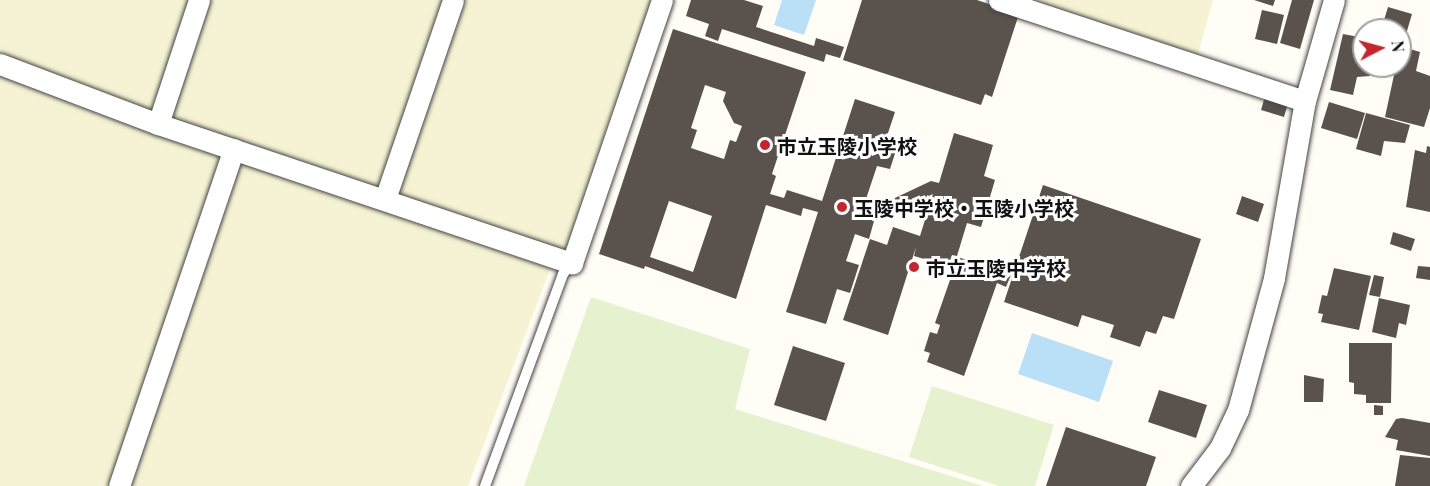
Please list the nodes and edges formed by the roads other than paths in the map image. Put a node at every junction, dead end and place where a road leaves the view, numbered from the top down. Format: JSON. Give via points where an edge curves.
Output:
{"nodes":[{"id":1,"x":199,"y":0,"type":"edge"},
{"id":2,"x":453,"y":0,"type":"edge"},
{"id":3,"x":662,"y":0,"type":"edge"},
{"id":4,"x":999,"y":0,"type":"edge"},
{"id":5,"x":1334,"y":0,"type":"edge"},
{"id":6,"x":0,"y":64,"type":"edge"},
{"id":7,"x":1305,"y":101,"type":"junction"},
{"id":8,"x":158,"y":124,"type":"junction"},
{"id":9,"x":234,"y":149,"type":"junction"},
{"id":10,"x":385,"y":198,"type":"junction"},
{"id":11,"x":572,"y":263,"type":"junction"},
{"id":12,"x":119,"y":486,"type":"edge"},
{"id":13,"x":485,"y":486,"type":"edge"},
{"id":14,"x":1191,"y":486,"type":"edge"}],
"edges":[{"from":1,"to":8,"type":"street"},
{"from":2,"to":10,"type":"street"},
{"from":3,"to":11,"type":"street"},
{"from":4,"to":7,"type":"street"},
{"from":5,"to":7,"type":"street"},
{"from":6,"to":8,"type":"street"},
{"from":7,"to":14,"type":"street","via":[[1274,278],[1238,410],[1220,448]]},
{"from":8,"to":9,"type":"street"},
{"from":9,"to":10,"type":"street"},
{"from":9,"to":12,"type":"street"},
{"from":10,"to":11,"type":"street"},
{"from":11,"to":13,"type":"lane","via":[[563,274]]}]}
